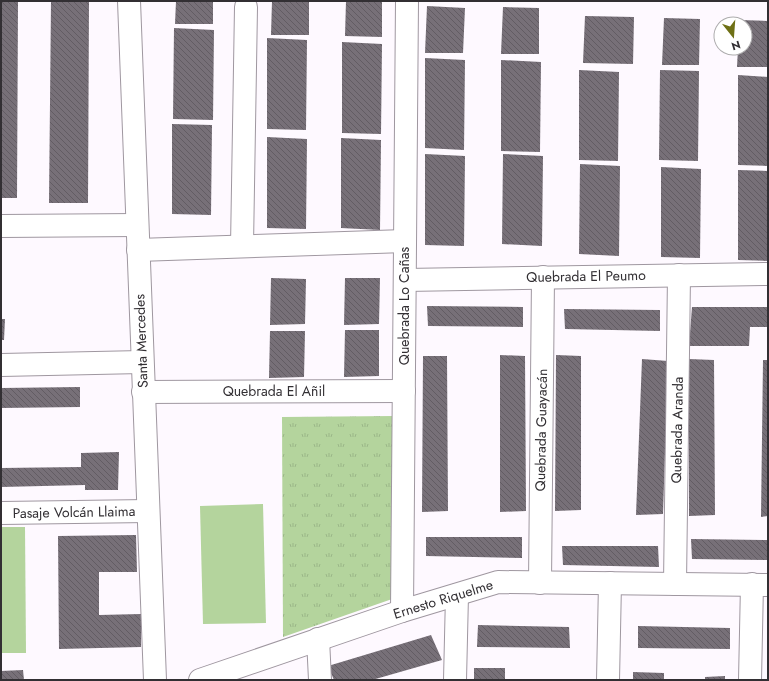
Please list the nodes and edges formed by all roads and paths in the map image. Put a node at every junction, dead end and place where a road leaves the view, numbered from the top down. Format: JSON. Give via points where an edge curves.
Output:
{"nodes":[{"id":1,"x":129,"y":1,"type":"edge"},
{"id":2,"x":407,"y":1,"type":"edge"},
{"id":3,"x":246,"y":7,"type":"dead end"},
{"id":4,"x":137,"y":225,"type":"junction"},
{"id":5,"x":1,"y":226,"type":"edge"},
{"id":6,"x":405,"y":241,"type":"junction"},
{"id":7,"x":242,"y":246,"type":"junction"},
{"id":8,"x":138,"y":250,"type":"junction"},
{"id":9,"x":768,"y":274,"type":"edge"},
{"id":10,"x":679,"y":275,"type":"junction"},
{"id":11,"x":543,"y":277,"type":"junction"},
{"id":12,"x":405,"y":280,"type":"junction"},
{"id":13,"x":142,"y":362,"type":"junction"},
{"id":14,"x":1,"y":365,"type":"edge"},
{"id":15,"x":404,"y":391,"type":"junction"},
{"id":16,"x":143,"y":392,"type":"junction"},
{"id":17,"x":148,"y":511,"type":"junction"},
{"id":18,"x":1,"y":513,"type":"edge"},
{"id":19,"x":540,"y":583,"type":"junction"},
{"id":20,"x":610,"y":583,"type":"junction"},
{"id":21,"x":675,"y":584,"type":"junction"},
{"id":22,"x":760,"y":584,"type":"edge"},
{"id":23,"x":457,"y":595,"type":"junction"},
{"id":24,"x":402,"y":611,"type":"junction"},
{"id":25,"x":318,"y":639,"type":"junction"},
{"id":26,"x":155,"y":680,"type":"edge"},
{"id":27,"x":200,"y":680,"type":"edge"},
{"id":28,"x":320,"y":680,"type":"edge"},
{"id":29,"x":455,"y":680,"type":"edge"},
{"id":30,"x":608,"y":680,"type":"edge"},
{"id":31,"x":750,"y":680,"type":"edge"}],
"edges":[{"from":1,"to":4,"type":"street","name":"Santa Mercedes"},
{"from":2,"to":6,"type":"street","name":"Quebrada Lo Cañas"},
{"from":3,"to":7,"type":"street"},
{"from":4,"to":5,"type":"street"},
{"from":4,"to":8,"type":"street","name":"Santa Mercedes"},
{"from":6,"to":7,"type":"street"},
{"from":6,"to":12,"type":"street","name":"Quebrada Lo Cañas"},
{"from":7,"to":8,"type":"street"},
{"from":8,"to":13,"type":"street","name":"Santa Mercedes"},
{"from":9,"to":10,"type":"street","name":"Quebrada El Peumo"},
{"from":10,"to":11,"type":"street","name":"Quebrada El Peumo"},
{"from":10,"to":21,"type":"street","name":"Quebrada Aranda"},
{"from":11,"to":12,"type":"street","name":"Quebrada El Peumo"},
{"from":11,"to":19,"type":"street","name":"Quebrada Guayacán"},
{"from":12,"to":15,"type":"street","name":"Quebrada Lo Cañas"},
{"from":13,"to":14,"type":"street"},
{"from":13,"to":16,"type":"street","name":"Santa Mercedes"},
{"from":15,"to":16,"type":"street","name":"Quebrada El Añil"},
{"from":15,"to":24,"type":"street","name":"Quebrada Lo Cañas"},
{"from":16,"to":17,"type":"street","name":"Santa Mercedes"},
{"from":17,"to":18,"type":"street","name":"Pasaje Volcán Llaima"},
{"from":17,"to":26,"type":"street","name":"Santa Mercedes"},
{"from":19,"to":20,"type":"street","name":"Ernesto Riquelme"},
{"from":19,"to":23,"type":"street","name":"Ernesto Riquelme","via":[[498,582]]},
{"from":20,"to":21,"type":"street","name":"Ernesto Riquelme"},
{"from":20,"to":30,"type":"street"},
{"from":21,"to":22,"type":"street","name":"Ernesto Riquelme"},
{"from":22,"to":31,"type":"street"},
{"from":23,"to":24,"type":"street","name":"Ernesto Riquelme"},
{"from":23,"to":29,"type":"street"},
{"from":24,"to":25,"type":"street","name":"Ernesto Riquelme"},
{"from":25,"to":27,"type":"street","name":"Ernesto Riquelme"},
{"from":25,"to":28,"type":"street"}]}
